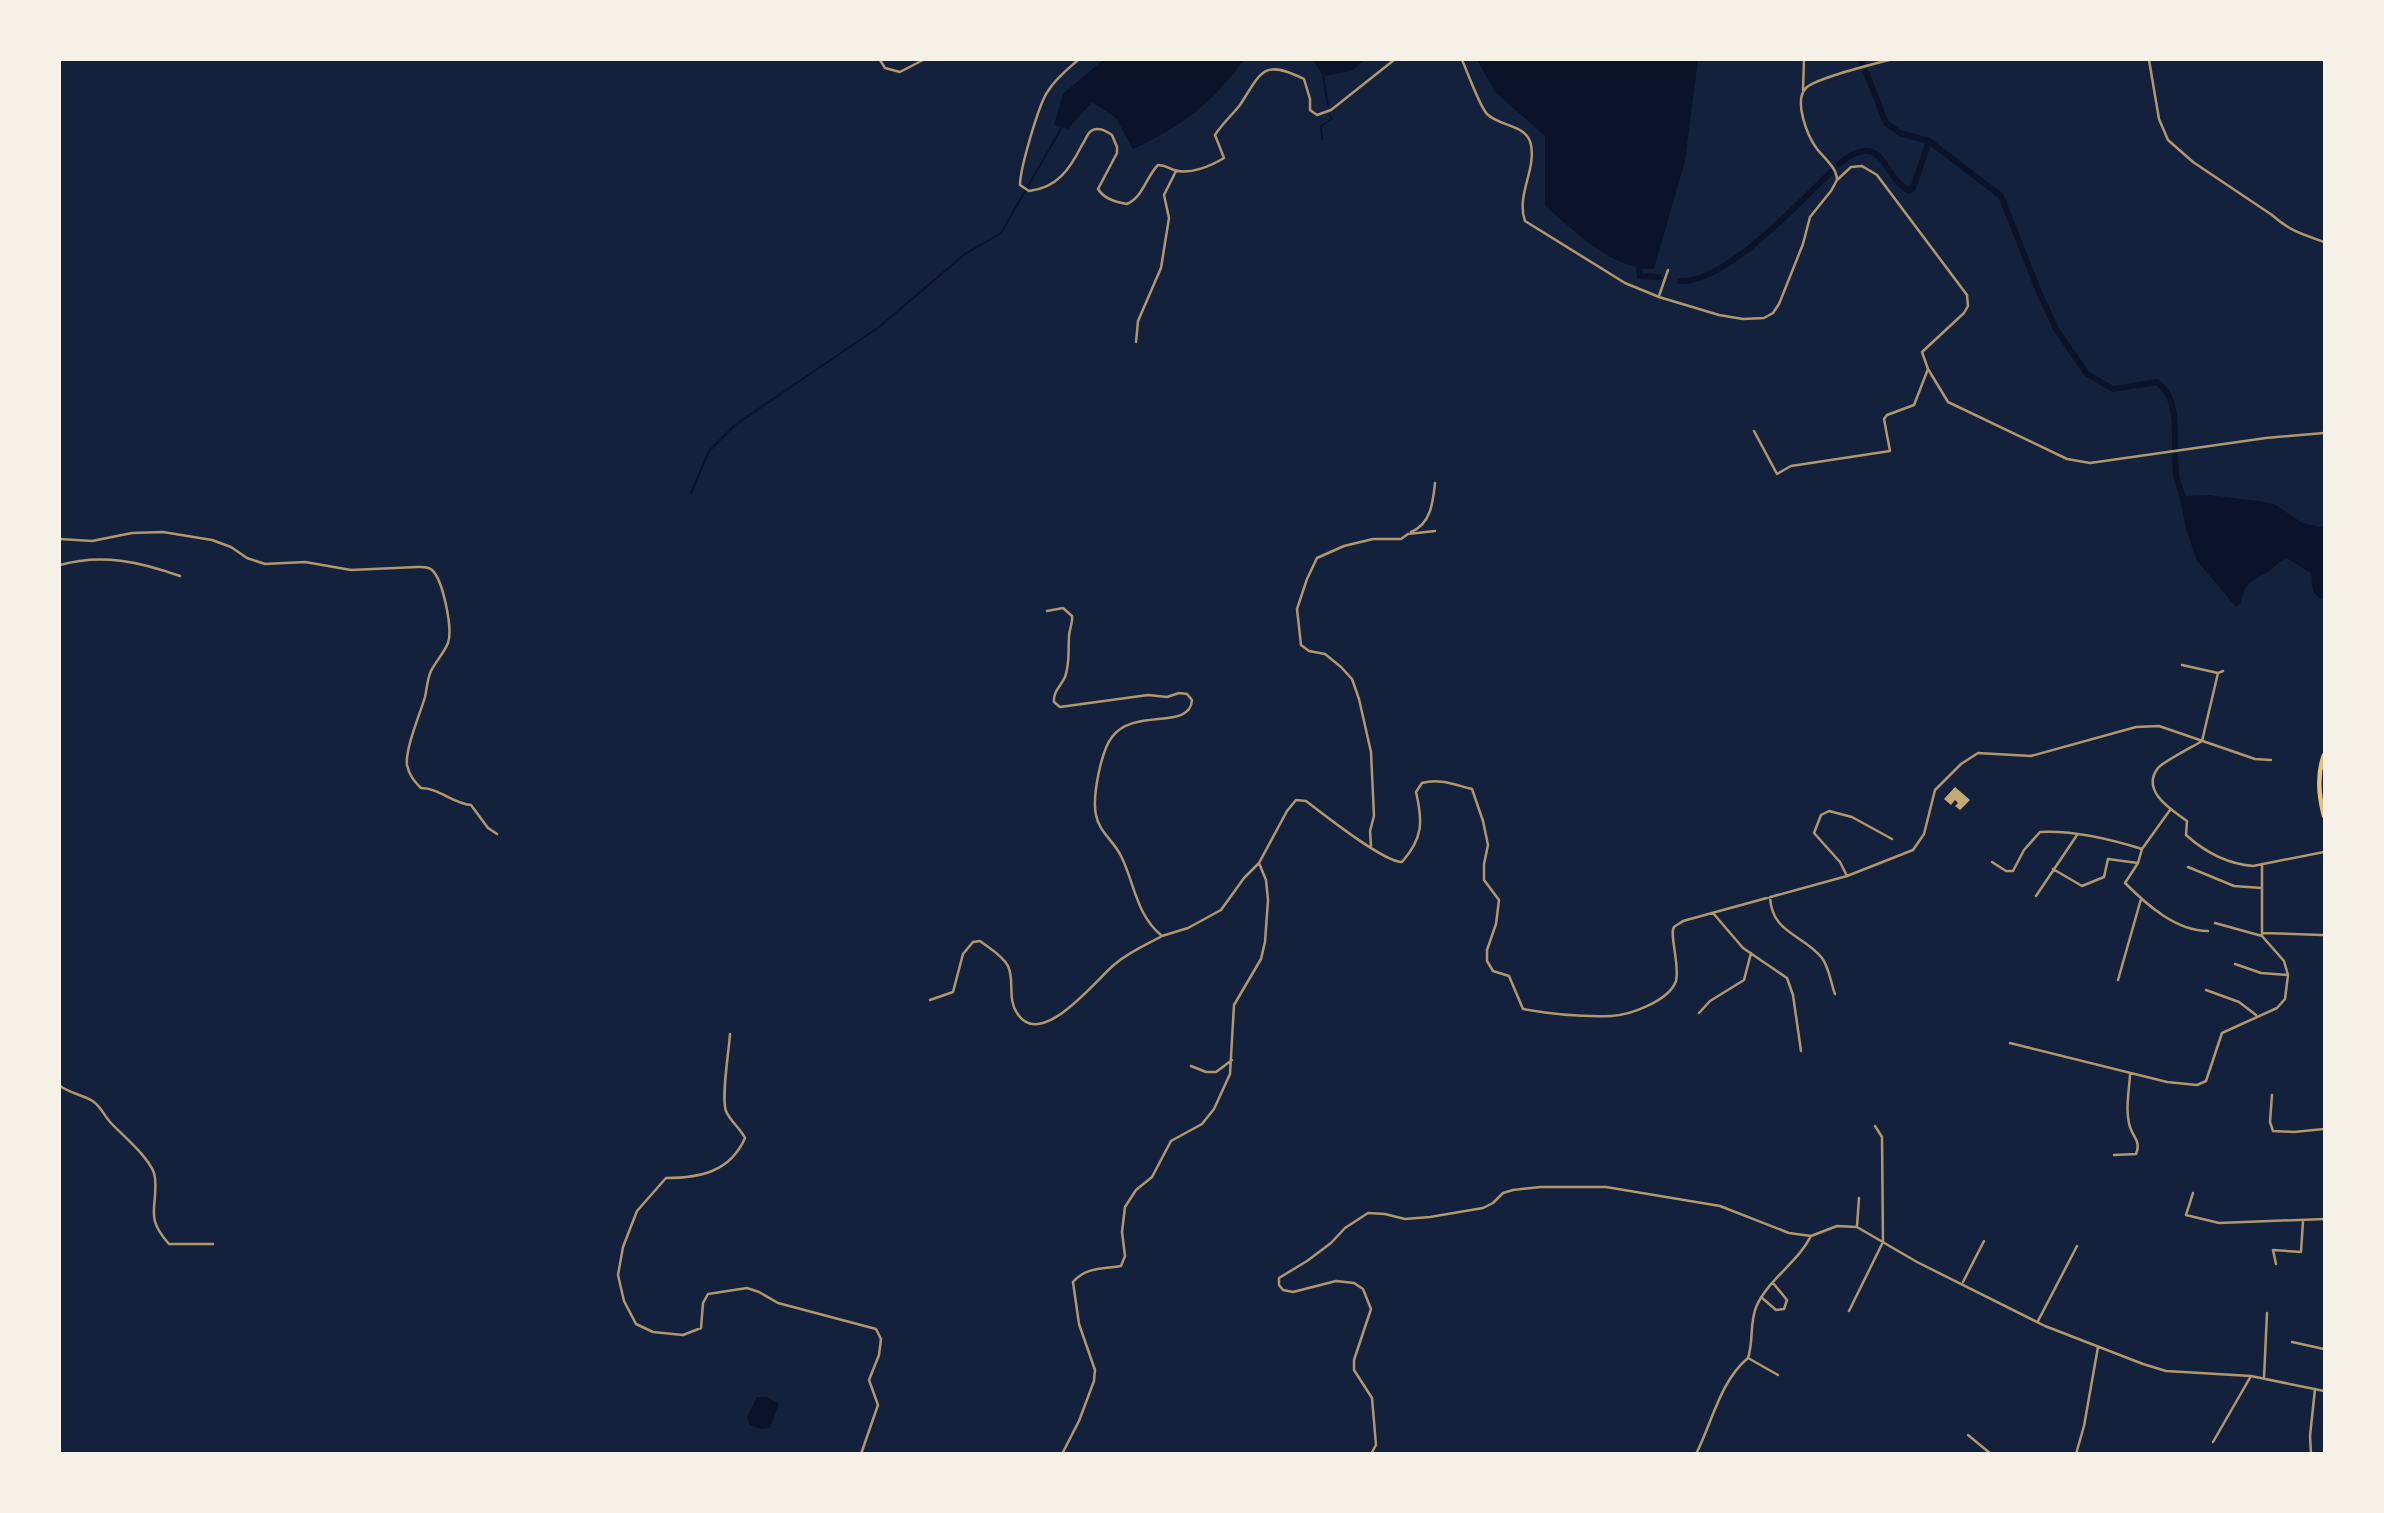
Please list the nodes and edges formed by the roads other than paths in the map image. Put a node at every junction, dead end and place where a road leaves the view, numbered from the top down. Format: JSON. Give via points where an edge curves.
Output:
{"nodes":[{"id":1,"x":880,"y":60,"type":"edge"},
{"id":2,"x":923,"y":60,"type":"edge"},
{"id":3,"x":1078,"y":60,"type":"edge"},
{"id":4,"x":1394,"y":60,"type":"edge"},
{"id":5,"x":1462,"y":60,"type":"edge"},
{"id":6,"x":1804,"y":60,"type":"edge"},
{"id":7,"x":1889,"y":60,"type":"edge"},
{"id":8,"x":2149,"y":60,"type":"edge"},
{"id":9,"x":1802,"y":93,"type":"junction"},
{"id":10,"x":1175,"y":170,"type":"junction"},
{"id":11,"x":1837,"y":180,"type":"junction"},
{"id":12,"x":2325,"y":242,"type":"edge"},
{"id":13,"x":1668,"y":270,"type":"dead end"},
{"id":14,"x":1658,"y":297,"type":"junction"},
{"id":15,"x":1136,"y":342,"type":"dead end"},
{"id":16,"x":1928,"y":369,"type":"junction"},
{"id":17,"x":1754,"y":431,"type":"dead end"},
{"id":18,"x":2325,"y":433,"type":"edge"},
{"id":19,"x":1435,"y":483,"type":"dead end"},
{"id":20,"x":1436,"y":531,"type":"dead end"},
{"id":21,"x":1408,"y":534,"type":"junction"},
{"id":22,"x":60,"y":539,"type":"edge"},
{"id":23,"x":60,"y":565,"type":"edge"},
{"id":24,"x":180,"y":576,"type":"dead end"},
{"id":25,"x":1047,"y":611,"type":"dead end"},
{"id":26,"x":2182,"y":665,"type":"dead end"},
{"id":27,"x":2223,"y":671,"type":"dead end"},
{"id":28,"x":2218,"y":673,"type":"junction"},
{"id":29,"x":2202,"y":741,"type":"junction"},
{"id":30,"x":2325,"y":755,"type":"edge"},
{"id":31,"x":2271,"y":760,"type":"dead end"},
{"id":32,"x":2170,"y":809,"type":"junction"},
{"id":33,"x":2325,"y":816,"type":"edge"},
{"id":34,"x":497,"y":834,"type":"dead end"},
{"id":35,"x":2077,"y":835,"type":"junction"},
{"id":36,"x":1892,"y":839,"type":"dead end"},
{"id":37,"x":1371,"y":847,"type":"junction"},
{"id":38,"x":2142,"y":849,"type":"junction"},
{"id":39,"x":2325,"y":852,"type":"edge"},
{"id":40,"x":1992,"y":862,"type":"dead end"},
{"id":41,"x":1259,"y":863,"type":"junction"},
{"id":42,"x":2138,"y":863,"type":"junction"},
{"id":43,"x":2262,"y":864,"type":"junction"},
{"id":44,"x":2188,"y":867,"type":"dead end"},
{"id":45,"x":2053,"y":869,"type":"junction"},
{"id":46,"x":1847,"y":876,"type":"junction"},
{"id":47,"x":2262,"y":888,"type":"junction"},
{"id":48,"x":1769,"y":897,"type":"junction"},
{"id":49,"x":2036,"y":897,"type":"dead end"},
{"id":50,"x":2141,"y":899,"type":"junction"},
{"id":51,"x":1713,"y":913,"type":"junction"},
{"id":52,"x":2215,"y":923,"type":"dead end"},
{"id":53,"x":2208,"y":931,"type":"dead end"},
{"id":54,"x":2262,"y":934,"type":"junction"},
{"id":55,"x":2322,"y":935,"type":"dead end"},
{"id":56,"x":1162,"y":936,"type":"junction"},
{"id":57,"x":1751,"y":953,"type":"junction"},
{"id":58,"x":2235,"y":964,"type":"dead end"},
{"id":59,"x":2288,"y":975,"type":"junction"},
{"id":60,"x":2118,"y":980,"type":"dead end"},
{"id":61,"x":2206,"y":990,"type":"dead end"},
{"id":62,"x":1835,"y":995,"type":"dead end"},
{"id":63,"x":930,"y":1000,"type":"dead end"},
{"id":64,"x":1699,"y":1013,"type":"dead end"},
{"id":65,"x":2257,"y":1016,"type":"junction"},
{"id":66,"x":730,"y":1034,"type":"dead end"},
{"id":67,"x":2010,"y":1043,"type":"dead end"},
{"id":68,"x":1801,"y":1051,"type":"dead end"},
{"id":69,"x":1232,"y":1060,"type":"junction"},
{"id":70,"x":1191,"y":1066,"type":"dead end"},
{"id":71,"x":2130,"y":1074,"type":"junction"},
{"id":72,"x":60,"y":1086,"type":"edge"},
{"id":73,"x":2272,"y":1095,"type":"dead end"},
{"id":74,"x":1875,"y":1126,"type":"dead end"},
{"id":75,"x":2325,"y":1129,"type":"edge"},
{"id":76,"x":2114,"y":1155,"type":"dead end"},
{"id":77,"x":2193,"y":1193,"type":"dead end"},
{"id":78,"x":1859,"y":1198,"type":"dead end"},
{"id":79,"x":2325,"y":1219,"type":"edge"},
{"id":80,"x":2303,"y":1221,"type":"junction"},
{"id":81,"x":1857,"y":1227,"type":"junction"},
{"id":82,"x":1811,"y":1236,"type":"junction"},
{"id":83,"x":1984,"y":1241,"type":"dead end"},
{"id":84,"x":1883,"y":1242,"type":"junction"},
{"id":85,"x":213,"y":1244,"type":"dead end"},
{"id":86,"x":2077,"y":1246,"type":"dead end"},
{"id":87,"x":2276,"y":1265,"type":"dead end"},
{"id":88,"x":1773,"y":1283,"type":"junction"},
{"id":89,"x":1962,"y":1283,"type":"junction"},
{"id":90,"x":1761,"y":1297,"type":"junction"},
{"id":91,"x":1850,"y":1311,"type":"dead end"},
{"id":92,"x":2267,"y":1313,"type":"dead end"},
{"id":93,"x":2038,"y":1322,"type":"junction"},
{"id":94,"x":2292,"y":1342,"type":"dead end"},
{"id":95,"x":2098,"y":1347,"type":"junction"},
{"id":96,"x":2325,"y":1349,"type":"edge"},
{"id":97,"x":1748,"y":1358,"type":"junction"},
{"id":98,"x":1778,"y":1375,"type":"dead end"},
{"id":99,"x":2250,"y":1376,"type":"junction"},
{"id":100,"x":2264,"y":1378,"type":"junction"},
{"id":101,"x":2315,"y":1389,"type":"junction"},
{"id":102,"x":2325,"y":1391,"type":"edge"},
{"id":103,"x":1968,"y":1435,"type":"dead end"},
{"id":104,"x":2213,"y":1442,"type":"dead end"},
{"id":105,"x":861,"y":1454,"type":"edge"},
{"id":106,"x":1062,"y":1454,"type":"edge"},
{"id":107,"x":1371,"y":1454,"type":"edge"},
{"id":108,"x":1696,"y":1454,"type":"edge"},
{"id":109,"x":1991,"y":1454,"type":"edge"},
{"id":110,"x":2076,"y":1454,"type":"edge"},
{"id":111,"x":2311,"y":1454,"type":"edge"}],
"edges":[{"from":1,"to":2,"type":"street","via":[[885,68],[900,72]]},
{"from":3,"to":10,"type":"street","via":[[1045,93],[1020,185],[1028,191],[1045,188],[1062,176],[1072,167],[1089,132],[1096,129],[1108,131],[1117,153],[1098,189],[1102,195],[1127,204],[1134,201],[1158,165]]},
{"from":4,"to":10,"type":"street","via":[[1340,104],[1317,115],[1310,110],[1304,79],[1277,68],[1264,71],[1215,135],[1224,158],[1211,166]]},
{"from":5,"to":14,"type":"street","via":[[1486,113],[1528,137],[1531,154],[1521,209],[1525,221],[1625,283]]},
{"from":6,"to":9,"type":"street"},
{"from":7,"to":9,"type":"street","via":[[1812,84]]},
{"from":8,"to":12,"type":"street","via":[[2159,118],[2172,145],[2286,227]]},
{"from":9,"to":11,"type":"street","via":[[1806,129]]},
{"from":10,"to":15,"type":"street","via":[[1164,195],[1169,218],[1161,268],[1138,321]]},
{"from":11,"to":14,"type":"street","via":[[1810,217],[1773,313],[1743,319]]},
{"from":11,"to":16,"type":"street","via":[[1851,167],[1862,166],[1877,175],[1967,295],[1964,313],[1922,352]]},
{"from":13,"to":14,"type":"street"},
{"from":16,"to":17,"type":"street","via":[[1914,404],[1884,419],[1890,450],[1791,466],[1777,474]]},
{"from":16,"to":18,"type":"street","via":[[1948,402],[2067,459],[2090,463]]},
{"from":19,"to":21,"type":"street","via":[[1428,516]]},
{"from":20,"to":21,"type":"street"},
{"from":21,"to":37,"type":"street","via":[[1401,539],[1344,546],[1317,558],[1297,609],[1301,645],[1325,654],[1341,667],[1352,679],[1359,699],[1371,752]]},
{"from":22,"to":34,"type":"street","via":[[92,541],[163,532],[212,540],[265,564],[433,570],[451,629],[426,685],[407,764],[421,788],[471,805]]},
{"from":23,"to":24,"type":"street","via":[[123,560]]},
{"from":25,"to":56,"type":"street","via":[[1063,608],[1072,615],[1069,663],[1053,695],[1060,707],[1179,693],[1192,700],[1192,708],[1176,718],[1139,720],[1118,729],[1107,743],[1096,794],[1101,829],[1121,854],[1133,894]]},
{"from":26,"to":28,"type":"street"},
{"from":27,"to":28,"type":"street"},
{"from":28,"to":29,"type":"street"},
{"from":29,"to":31,"type":"street"},
{"from":29,"to":32,"type":"street","via":[[2158,768],[2154,791]]},
{"from":29,"to":46,"type":"street","via":[[2159,726],[2136,727],[2031,756],[1978,753],[1935,790],[1924,834],[1913,850]]},
{"from":30,"to":33,"type":"main road","via":[[2319,783]]},
{"from":32,"to":38,"type":"street"},
{"from":32,"to":43,"type":"street","via":[[2187,821],[2186,835],[2211,854],[2243,865]]},
{"from":35,"to":38,"type":"street"},
{"from":35,"to":40,"type":"street","via":[[2040,832],[2010,872]]},
{"from":35,"to":45,"type":"street"},
{"from":36,"to":46,"type":"street","via":[[1852,817],[1829,811],[1821,815],[1814,833]]},
{"from":37,"to":41,"type":"street","via":[[1306,801],[1296,800]]},
{"from":37,"to":51,"type":"street","via":[[1395,862],[1402,862],[1413,850],[1421,825],[1416,792],[1422,783],[1433,780],[1472,789],[1488,845],[1484,880],[1499,900],[1487,961],[1493,971],[1509,976],[1523,1009],[1613,1016],[1659,1000],[1675,983],[1674,926]]},
{"from":38,"to":42,"type":"street"},
{"from":39,"to":43,"type":"street"},
{"from":41,"to":56,"type":"street","via":[[1221,910]]},
{"from":41,"to":69,"type":"street","via":[[1268,900],[1265,942],[1261,959],[1234,1005]]},
{"from":42,"to":45,"type":"street","via":[[2108,859],[2104,877],[2082,886]]},
{"from":42,"to":50,"type":"street","via":[[2125,883]]},
{"from":43,"to":47,"type":"street"},
{"from":44,"to":47,"type":"street","via":[[2234,886]]},
{"from":45,"to":49,"type":"street"},
{"from":46,"to":48,"type":"street"},
{"from":47,"to":54,"type":"street"},
{"from":48,"to":51,"type":"street"},
{"from":48,"to":62,"type":"street","via":[[1771,911],[1782,927],[1822,959]]},
{"from":50,"to":53,"type":"street","via":[[2172,921],[2193,931]]},
{"from":50,"to":60,"type":"street"},
{"from":51,"to":57,"type":"street"},
{"from":52,"to":54,"type":"street"},
{"from":54,"to":55,"type":"street"},
{"from":54,"to":59,"type":"street","via":[[2284,961]]},
{"from":56,"to":63,"type":"street","via":[[1121,959],[1064,1012],[1041,1024],[1023,1021],[1018,1015],[1012,1005],[1008,964],[980,941],[963,954],[953,992]]},
{"from":57,"to":64,"type":"street","via":[[1744,980]]},
{"from":57,"to":68,"type":"street","via":[[1787,978]]},
{"from":58,"to":59,"type":"street","via":[[2261,973]]},
{"from":59,"to":65,"type":"street","via":[[2285,999],[2277,1008]]},
{"from":61,"to":65,"type":"street","via":[[2239,1002]]},
{"from":65,"to":71,"type":"street","via":[[2222,1033],[2206,1081],[2197,1085]]},
{"from":66,"to":105,"type":"street","via":[[724,1102],[745,1138],[731,1161],[707,1173],[666,1178],[637,1211],[618,1275],[624,1301],[637,1325],[667,1334],[683,1335],[701,1328],[702,1303],[708,1294],[747,1289],[778,1303],[876,1329],[880,1348],[869,1380],[878,1405]]},
{"from":67,"to":71,"type":"street"},
{"from":69,"to":70,"type":"street","via":[[1216,1072]]},
{"from":69,"to":106,"type":"street","via":[[1214,1109],[1202,1124],[1171,1141],[1152,1177],[1125,1206],[1121,1266],[1094,1268],[1073,1282],[1094,1381]]},
{"from":71,"to":76,"type":"street","via":[[2128,1116],[2138,1149],[2136,1154]]},
{"from":72,"to":85,"type":"street","via":[[93,1101],[133,1143],[155,1175],[152,1211],[158,1231],[169,1244]]},
{"from":73,"to":75,"type":"street","via":[[2273,1131]]},
{"from":74,"to":84,"type":"street","via":[[1882,1137]]},
{"from":77,"to":80,"type":"street","via":[[2186,1214],[2219,1223]]},
{"from":78,"to":81,"type":"street"},
{"from":79,"to":80,"type":"street"},
{"from":80,"to":87,"type":"street","via":[[2301,1252],[2273,1250]]},
{"from":81,"to":82,"type":"street","via":[[1837,1226]]},
{"from":81,"to":84,"type":"street"},
{"from":82,"to":88,"type":"street"},
{"from":82,"to":107,"type":"street","via":[[1789,1233],[1720,1206],[1606,1187],[1513,1190],[1483,1208],[1430,1217],[1405,1219],[1368,1213],[1279,1278],[1279,1286],[1293,1292],[1336,1281],[1363,1289],[1371,1309],[1354,1370],[1373,1398],[1376,1445]]},
{"from":83,"to":89,"type":"street"},
{"from":84,"to":89,"type":"street"},
{"from":84,"to":91,"type":"street"},
{"from":86,"to":93,"type":"street"},
{"from":88,"to":90,"type":"street"},
{"from":88,"to":90,"type":"street","via":[[1787,1300],[1784,1309],[1776,1310]]},
{"from":89,"to":93,"type":"street"},
{"from":90,"to":97,"type":"street","via":[[1751,1319]]},
{"from":92,"to":100,"type":"street"},
{"from":93,"to":95,"type":"street"},
{"from":94,"to":96,"type":"street"},
{"from":95,"to":99,"type":"street","via":[[2166,1371]]},
{"from":95,"to":110,"type":"street"},
{"from":97,"to":98,"type":"street"},
{"from":97,"to":108,"type":"street","via":[[1723,1391]]},
{"from":99,"to":100,"type":"street"},
{"from":99,"to":104,"type":"street"},
{"from":100,"to":101,"type":"street"},
{"from":101,"to":102,"type":"street"},
{"from":101,"to":111,"type":"street"},
{"from":103,"to":109,"type":"street"}]}
